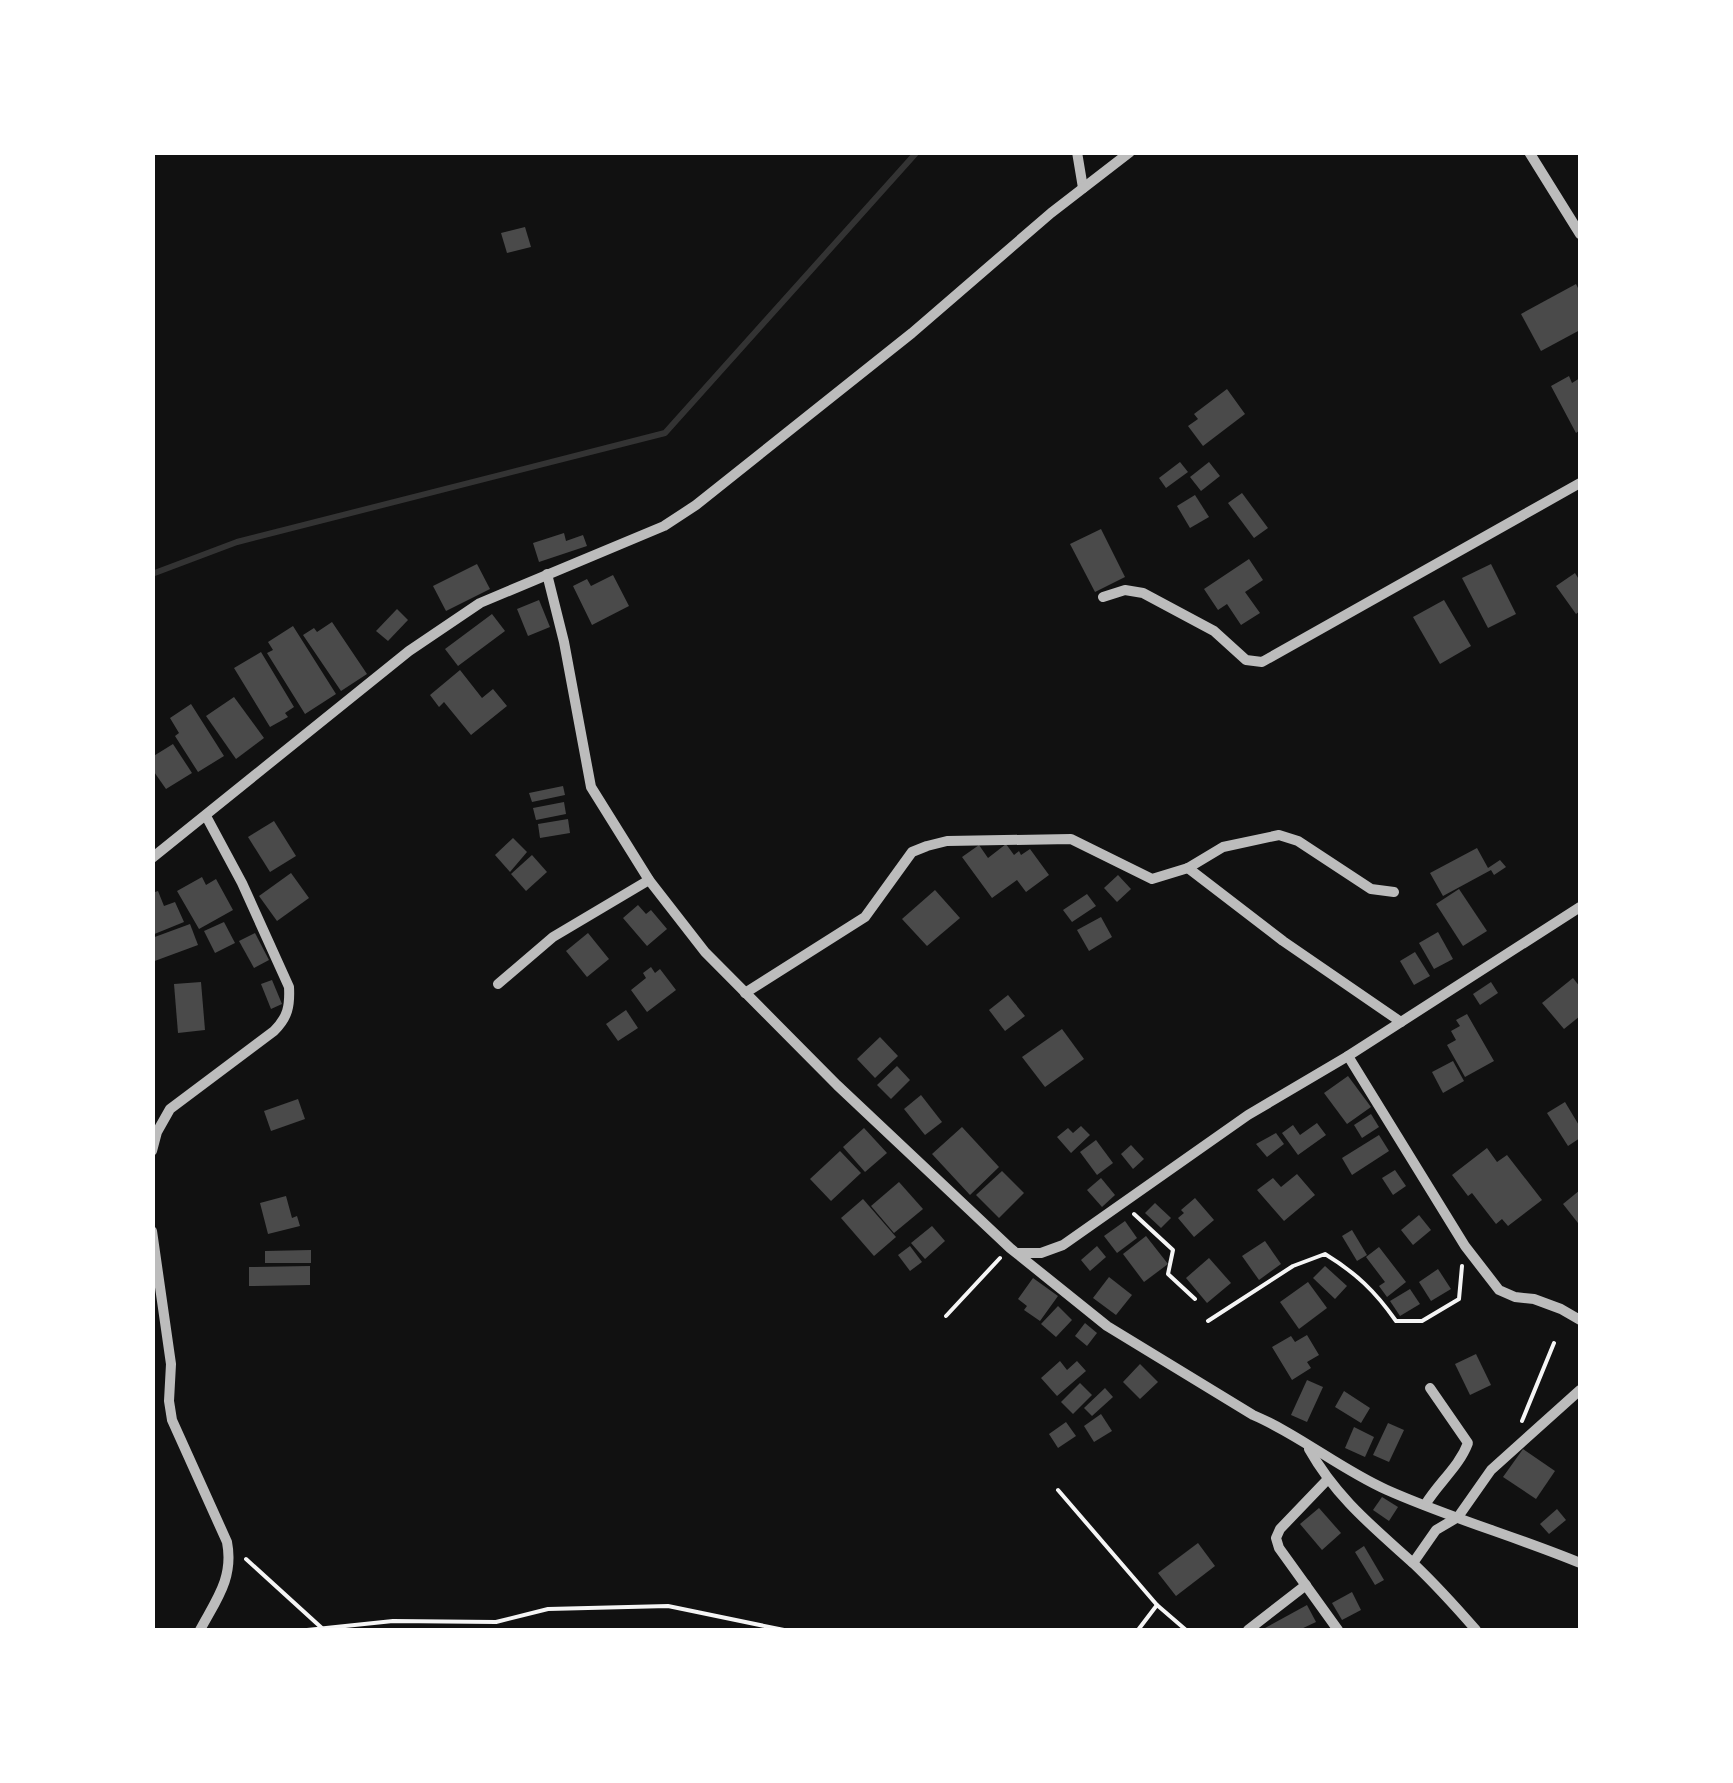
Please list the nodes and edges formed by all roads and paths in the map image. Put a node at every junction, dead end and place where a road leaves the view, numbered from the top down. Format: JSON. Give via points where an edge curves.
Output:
{"nodes":[{"id":1,"x":1130,"y":152,"type":"edge"},
{"id":2,"x":1529,"y":152,"type":"edge"},
{"id":3,"x":1077,"y":156,"type":"edge"},
{"id":4,"x":1083,"y":188,"type":"junction"},
{"id":5,"x":1580,"y":234,"type":"edge"},
{"id":6,"x":1580,"y":483,"type":"edge"},
{"id":7,"x":547,"y":574,"type":"junction"},
{"id":8,"x":1103,"y":597,"type":"dead end"},
{"id":9,"x":206,"y":816,"type":"junction"},
{"id":10,"x":152,"y":858,"type":"edge"},
{"id":11,"x":1188,"y":868,"type":"junction"},
{"id":12,"x":649,"y":880,"type":"junction"},
{"id":13,"x":1394,"y":892,"type":"dead end"},
{"id":14,"x":1580,"y":907,"type":"edge"},
{"id":15,"x":498,"y":984,"type":"dead end"},
{"id":16,"x":745,"y":993,"type":"junction"},
{"id":17,"x":1401,"y":1022,"type":"junction"},
{"id":18,"x":1348,"y":1056,"type":"junction"},
{"id":19,"x":152,"y":1152,"type":"edge"},
{"id":20,"x":1123,"y":1204,"type":"junction"},
{"id":21,"x":152,"y":1231,"type":"edge"},
{"id":22,"x":1464,"y":1246,"type":"junction"},
{"id":23,"x":1013,"y":1250,"type":"junction"},
{"id":24,"x":1195,"y":1299,"type":"dead end"},
{"id":25,"x":946,"y":1316,"type":"dead end"},
{"id":26,"x":1208,"y":1320,"type":"dead end"},
{"id":27,"x":1580,"y":1320,"type":"edge"},
{"id":28,"x":1554,"y":1342,"type":"dead end"},
{"id":29,"x":1430,"y":1388,"type":"dead end"},
{"id":30,"x":1580,"y":1390,"type":"edge"},
{"id":31,"x":1522,"y":1420,"type":"dead end"},
{"id":32,"x":1309,"y":1448,"type":"junction"},
{"id":33,"x":1327,"y":1480,"type":"junction"},
{"id":34,"x":1058,"y":1490,"type":"dead end"},
{"id":35,"x":1424,"y":1505,"type":"junction"},
{"id":36,"x":1458,"y":1516,"type":"junction"},
{"id":37,"x":228,"y":1542,"type":"junction"},
{"id":38,"x":1413,"y":1563,"type":"junction"},
{"id":39,"x":1580,"y":1563,"type":"edge"},
{"id":40,"x":1306,"y":1585,"type":"junction"},
{"id":41,"x":1157,"y":1604,"type":"junction"},
{"id":42,"x":323,"y":1629,"type":"edge"},
{"id":43,"x":200,"y":1630,"type":"edge"},
{"id":44,"x":307,"y":1630,"type":"edge"},
{"id":45,"x":784,"y":1630,"type":"edge"},
{"id":46,"x":1138,"y":1630,"type":"edge"},
{"id":47,"x":1186,"y":1630,"type":"edge"},
{"id":48,"x":1248,"y":1630,"type":"edge"},
{"id":49,"x":1338,"y":1630,"type":"edge"},
{"id":50,"x":1476,"y":1630,"type":"edge"}],
"edges":[{"from":1,"to":4,"type":"street"},
{"from":2,"to":5,"type":"street"},
{"from":3,"to":4,"type":"street"},
{"from":4,"to":7,"type":"street","via":[[696,505],[664,526]]},
{"from":6,"to":8,"type":"street","via":[[1262,662],[1246,660],[1214,632],[1142,593]]},
{"from":7,"to":9,"type":"street","via":[[480,603],[409,651]]},
{"from":7,"to":12,"type":"street","via":[[591,787]]},
{"from":9,"to":10,"type":"street"},
{"from":9,"to":19,"type":"street","via":[[289,987],[289,1005],[274,1031],[170,1109]]},
{"from":11,"to":13,"type":"street","via":[[1223,847],[1279,835],[1371,889]]},
{"from":11,"to":16,"type":"street","via":[[1152,879],[1060,838],[927,846],[912,852],[866,917]]},
{"from":11,"to":17,"type":"street"},
{"from":12,"to":15,"type":"street","via":[[552,937]]},
{"from":12,"to":16,"type":"street"},
{"from":14,"to":17,"type":"street"},
{"from":16,"to":23,"type":"street"},
{"from":17,"to":18,"type":"street"},
{"from":18,"to":20,"type":"street","via":[[1248,1115]]},
{"from":18,"to":22,"type":"street"},
{"from":20,"to":23,"type":"street","via":[[1064,1246],[1040,1253]]},
{"from":20,"to":24,"type":"path","via":[[1174,1250],[1168,1274]]},
{"from":21,"to":37,"type":"street","via":[[172,1364],[172,1420]]},
{"from":22,"to":26,"type":"path","via":[[1459,1299],[1422,1320],[1396,1321],[1364,1280],[1325,1254],[1292,1266]]},
{"from":22,"to":27,"type":"street","via":[[1506,1294]]},
{"from":23,"to":25,"type":"path"},
{"from":23,"to":32,"type":"street","via":[[1107,1326]]},
{"from":28,"to":31,"type":"path"},
{"from":29,"to":35,"type":"street","via":[[1468,1443]]},
{"from":30,"to":36,"type":"street","via":[[1491,1470]]},
{"from":32,"to":33,"type":"street"},
{"from":32,"to":35,"type":"street"},
{"from":33,"to":38,"type":"street"},
{"from":33,"to":40,"type":"street","via":[[1276,1538]]},
{"from":34,"to":41,"type":"path"},
{"from":35,"to":36,"type":"street"},
{"from":36,"to":38,"type":"street","via":[[1436,1530]]},
{"from":36,"to":39,"type":"street"},
{"from":37,"to":42,"type":"path"},
{"from":37,"to":43,"type":"street","via":[[229,1576]]},
{"from":38,"to":50,"type":"street"},
{"from":40,"to":48,"type":"street"},
{"from":40,"to":49,"type":"street"},
{"from":41,"to":46,"type":"path"},
{"from":41,"to":47,"type":"path"},
{"from":42,"to":44,"type":"path"},
{"from":42,"to":45,"type":"path","via":[[668,1606]]}]}
